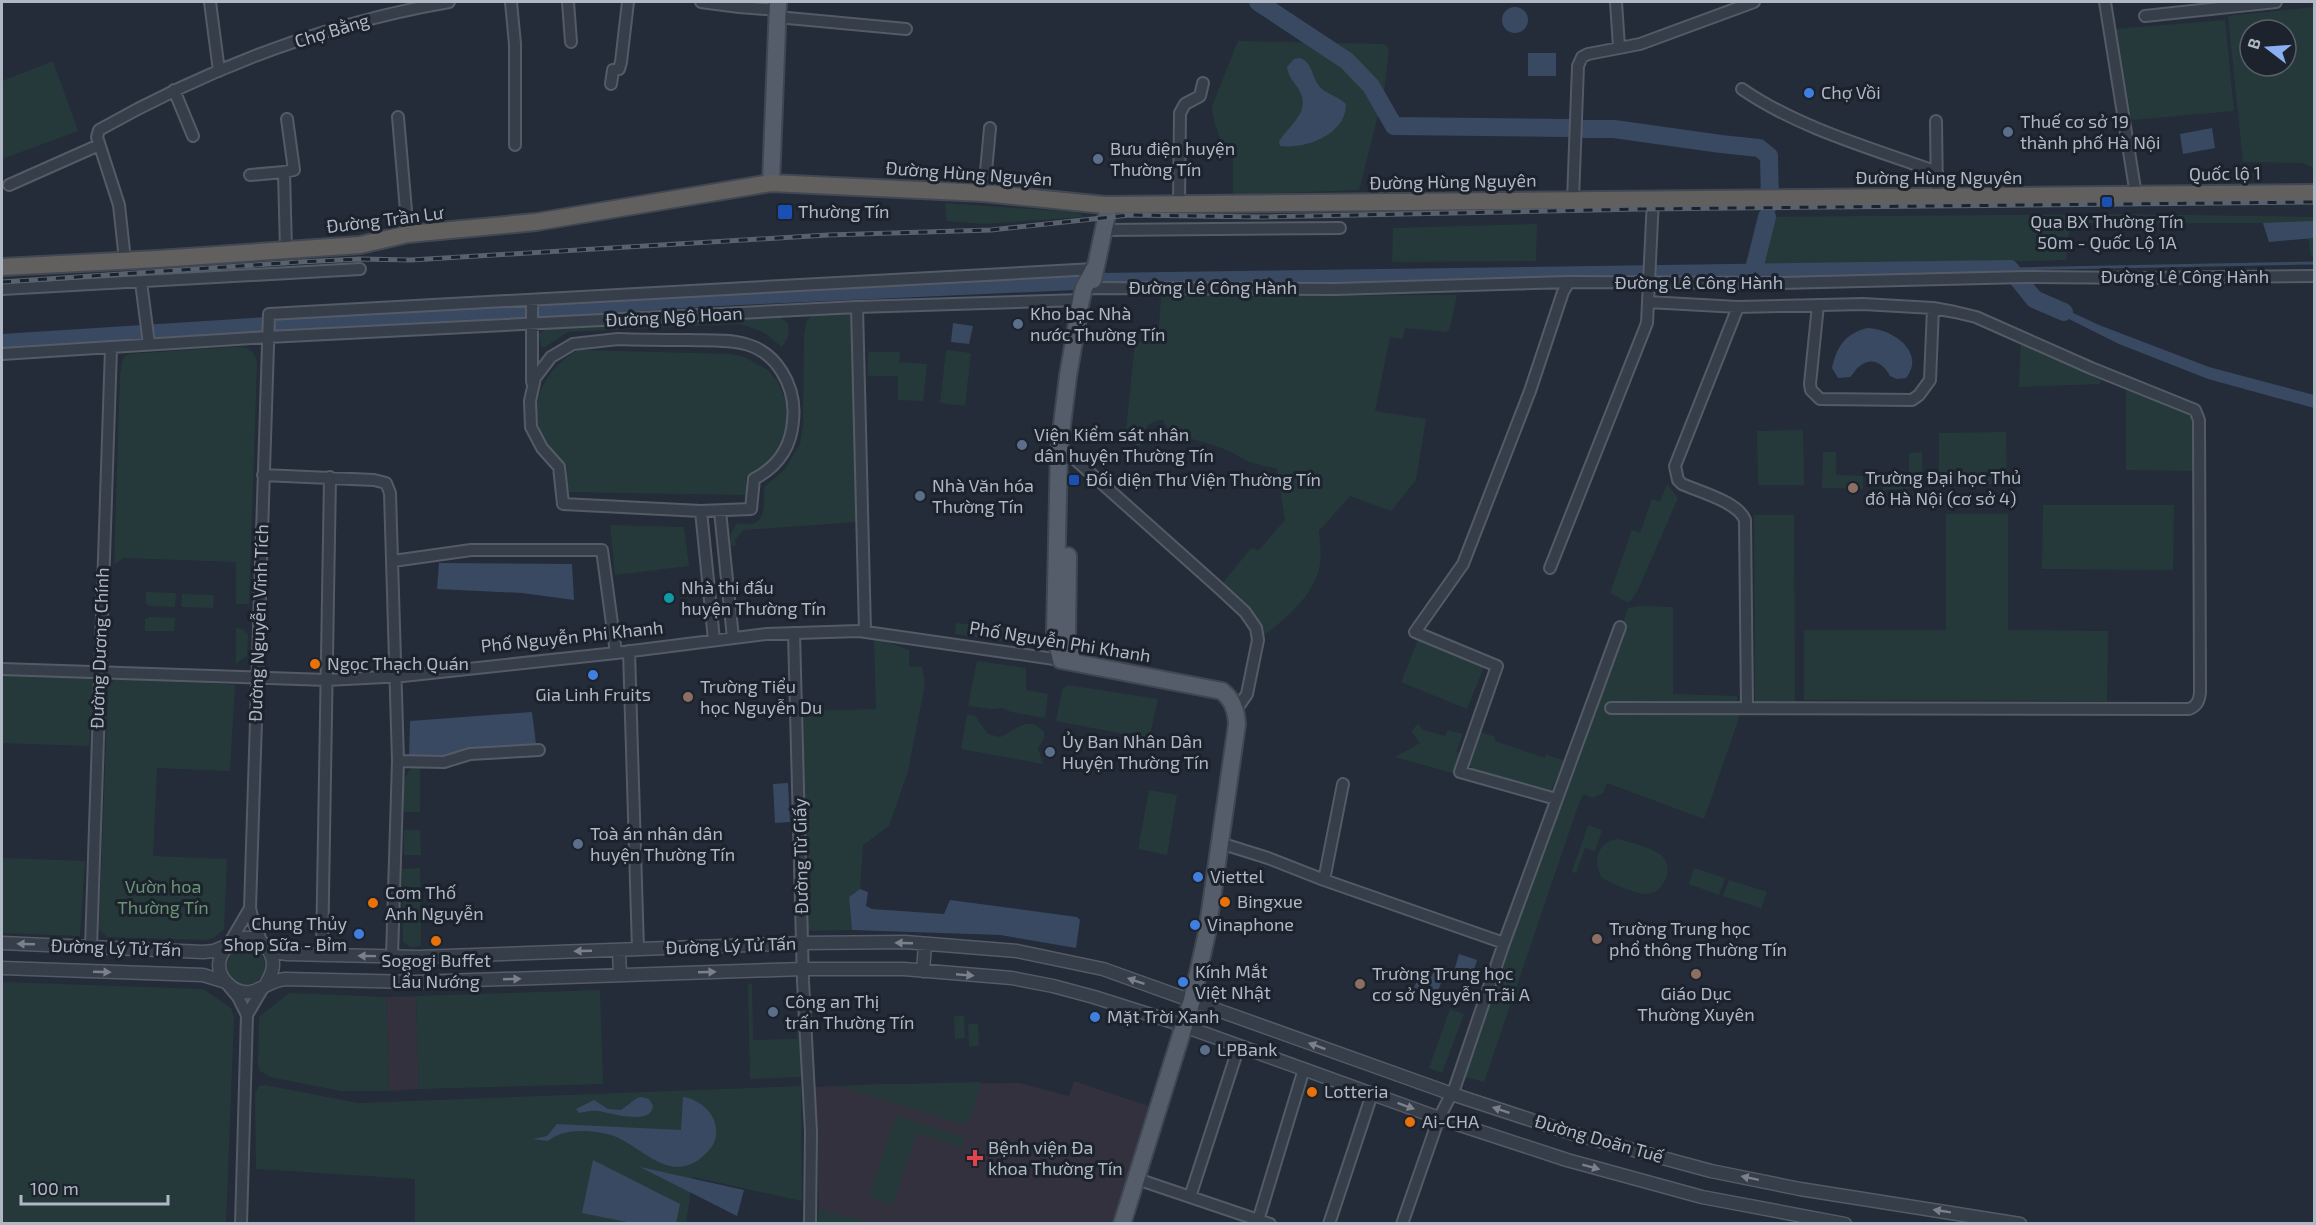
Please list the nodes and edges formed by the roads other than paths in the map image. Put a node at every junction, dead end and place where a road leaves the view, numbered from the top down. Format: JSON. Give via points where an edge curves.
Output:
{"nodes":[{"id":1,"x":210,"y":2,"type":"edge"},
{"id":2,"x":449,"y":2,"type":"edge"},
{"id":3,"x":512,"y":2,"type":"edge"},
{"id":4,"x":568,"y":2,"type":"edge"},
{"id":5,"x":628,"y":2,"type":"edge"},
{"id":6,"x":701,"y":2,"type":"edge"},
{"id":7,"x":1616,"y":2,"type":"edge"},
{"id":8,"x":1754,"y":2,"type":"edge"},
{"id":9,"x":2105,"y":2,"type":"edge"},
{"id":10,"x":2276,"y":2,"type":"edge"},
{"id":11,"x":419,"y":4,"type":"edge"},
{"id":12,"x":778,"y":9,"type":"edge"},
{"id":13,"x":2145,"y":16,"type":"dead end"},
{"id":14,"x":906,"y":29,"type":"dead end"},
{"id":15,"x":572,"y":42,"type":"dead end"},
{"id":16,"x":1619,"y":47,"type":"junction"},
{"id":17,"x":219,"y":71,"type":"junction"},
{"id":18,"x":1203,"y":83,"type":"dead end"},
{"id":19,"x":611,"y":84,"type":"dead end"},
{"id":20,"x":1742,"y":89,"type":"dead end"},
{"id":21,"x":174,"y":90,"type":"junction"},
{"id":22,"x":398,"y":117,"type":"dead end"},
{"id":23,"x":287,"y":119,"type":"dead end"},
{"id":24,"x":1936,"y":121,"type":"dead end"},
{"id":25,"x":990,"y":128,"type":"dead end"},
{"id":26,"x":193,"y":136,"type":"dead end"},
{"id":27,"x":99,"y":145,"type":"junction"},
{"id":28,"x":515,"y":145,"type":"dead end"},
{"id":29,"x":284,"y":172,"type":"junction"},
{"id":30,"x":1937,"y":172,"type":"junction"},
{"id":31,"x":250,"y":176,"type":"dead end"},
{"id":32,"x":771,"y":183,"type":"junction"},
{"id":33,"x":9,"y":185,"type":"dead end"},
{"id":34,"x":984,"y":193,"type":"junction"},
{"id":35,"x":2314,"y":193,"type":"edge"},
{"id":36,"x":2136,"y":195,"type":"junction"},
{"id":37,"x":1937,"y":197,"type":"junction"},
{"id":38,"x":1653,"y":199,"type":"junction"},
{"id":39,"x":1573,"y":200,"type":"junction"},
{"id":40,"x":1179,"y":204,"type":"junction"},
{"id":41,"x":1109,"y":205,"type":"junction"},
{"id":42,"x":1341,"y":228,"type":"dead end"},
{"id":43,"x":1105,"y":230,"type":"junction"},
{"id":44,"x":408,"y":234,"type":"junction"},
{"id":45,"x":286,"y":250,"type":"junction"},
{"id":46,"x":125,"y":260,"type":"junction"},
{"id":47,"x":2,"y":267,"type":"edge"},
{"id":48,"x":360,"y":269,"type":"dead end"},
{"id":49,"x":1094,"y":269,"type":"junction"},
{"id":50,"x":2314,"y":276,"type":"edge"},
{"id":51,"x":1648,"y":280,"type":"junction"},
{"id":52,"x":1862,"y":281,"type":"junction"},
{"id":53,"x":141,"y":282,"type":"junction"},
{"id":54,"x":1569,"y":282,"type":"junction"},
{"id":55,"x":2,"y":289,"type":"edge"},
{"id":56,"x":1086,"y":292,"type":"junction"},
{"id":57,"x":532,"y":300,"type":"junction"},
{"id":58,"x":1648,"y":302,"type":"junction"},
{"id":59,"x":1863,"y":303,"type":"junction"},
{"id":60,"x":1818,"y":305,"type":"junction"},
{"id":61,"x":857,"y":307,"type":"junction"},
{"id":62,"x":1738,"y":307,"type":"junction"},
{"id":63,"x":1933,"y":308,"type":"junction"},
{"id":64,"x":533,"y":324,"type":"junction"},
{"id":65,"x":268,"y":336,"type":"junction"},
{"id":66,"x":149,"y":338,"type":"junction"},
{"id":67,"x":111,"y":348,"type":"junction"},
{"id":68,"x":2,"y":354,"type":"edge"},
{"id":69,"x":532,"y":389,"type":"junction"},
{"id":70,"x":1064,"y":452,"type":"junction"},
{"id":71,"x":263,"y":475,"type":"junction"},
{"id":72,"x":330,"y":477,"type":"junction"},
{"id":73,"x":702,"y":511,"type":"junction"},
{"id":74,"x":720,"y":511,"type":"junction"},
{"id":75,"x":393,"y":561,"type":"junction"},
{"id":76,"x":1550,"y":568,"type":"dead end"},
{"id":77,"x":1620,"y":627,"type":"dead end"},
{"id":78,"x":865,"y":631,"type":"junction"},
{"id":79,"x":794,"y":633,"type":"junction"},
{"id":80,"x":733,"y":638,"type":"junction"},
{"id":81,"x":714,"y":640,"type":"junction"},
{"id":82,"x":629,"y":651,"type":"junction"},
{"id":83,"x":616,"y":653,"type":"junction"},
{"id":84,"x":1066,"y":662,"type":"junction"},
{"id":85,"x":2,"y":669,"type":"edge"},
{"id":86,"x":99,"y":673,"type":"junction"},
{"id":87,"x":396,"y":676,"type":"junction"},
{"id":88,"x":258,"y":677,"type":"junction"},
{"id":89,"x":327,"y":680,"type":"junction"},
{"id":90,"x":1611,"y":708,"type":"dead end"},
{"id":91,"x":1747,"y":708,"type":"junction"},
{"id":92,"x":1236,"y":710,"type":"junction"},
{"id":93,"x":539,"y":750,"type":"dead end"},
{"id":94,"x":398,"y":761,"type":"junction"},
{"id":95,"x":1343,"y":784,"type":"dead end"},
{"id":96,"x":1556,"y":799,"type":"junction"},
{"id":97,"x":1220,"y":843,"type":"junction"},
{"id":98,"x":1324,"y":880,"type":"junction"},
{"id":99,"x":250,"y":908,"type":"junction"},
{"id":100,"x":2,"y":943,"type":"edge"},
{"id":101,"x":803,"y":943,"type":"junction"},
{"id":102,"x":1504,"y":943,"type":"junction"},
{"id":103,"x":229,"y":944,"type":"junction"},
{"id":104,"x":264,"y":944,"type":"junction"},
{"id":105,"x":925,"y":944,"type":"junction"},
{"id":106,"x":91,"y":947,"type":"junction"},
{"id":107,"x":638,"y":949,"type":"junction"},
{"id":108,"x":619,"y":950,"type":"junction"},
{"id":109,"x":322,"y":955,"type":"junction"},
{"id":110,"x":392,"y":957,"type":"junction"},
{"id":111,"x":2,"y":968,"type":"edge"},
{"id":112,"x":803,"y":969,"type":"junction"},
{"id":113,"x":923,"y":971,"type":"junction"},
{"id":114,"x":620,"y":975,"type":"junction"},
{"id":115,"x":226,"y":982,"type":"junction"},
{"id":116,"x":266,"y":984,"type":"junction"},
{"id":117,"x":1192,"y":1000,"type":"junction"},
{"id":118,"x":247,"y":1015,"type":"junction"},
{"id":119,"x":1188,"y":1028,"type":"junction"},
{"id":120,"x":1239,"y":1046,"type":"junction"},
{"id":121,"x":1304,"y":1069,"type":"junction"},
{"id":122,"x":1372,"y":1094,"type":"junction"},
{"id":123,"x":1452,"y":1094,"type":"junction"},
{"id":124,"x":1439,"y":1118,"type":"junction"},
{"id":125,"x":1143,"y":1181,"type":"junction"},
{"id":126,"x":1131,"y":1195,"type":"junction"},
{"id":127,"x":1190,"y":1197,"type":"junction"},
{"id":128,"x":1262,"y":1222,"type":"edge"},
{"id":129,"x":241,"y":1224,"type":"edge"},
{"id":130,"x":810,"y":1224,"type":"edge"},
{"id":131,"x":1122,"y":1224,"type":"edge"},
{"id":132,"x":1329,"y":1224,"type":"edge"},
{"id":133,"x":1402,"y":1224,"type":"edge"},
{"id":134,"x":1845,"y":1224,"type":"edge"},
{"id":135,"x":2020,"y":1224,"type":"edge"}],
"edges":[{"from":1,"to":17,"type":"street"},
{"from":2,"to":11,"type":"street","name":"Chợ Bằng"},
{"from":3,"to":28,"type":"street"},
{"from":4,"to":15,"type":"street"},
{"from":5,"to":19,"type":"street","via":[[621,62],[619,69],[613,70]]},
{"from":6,"to":12,"type":"street"},
{"from":7,"to":16,"type":"street"},
{"from":8,"to":16,"type":"street","via":[[1640,44]]},
{"from":9,"to":36,"type":"street"},
{"from":10,"to":13,"type":"street"},
{"from":11,"to":17,"type":"street","name":"Chợ Bằng","via":[[327,30]]},
{"from":12,"to":14,"type":"street"},
{"from":12,"to":32,"type":"main road"},
{"from":16,"to":39,"type":"street","via":[[1588,54],[1580,61]]},
{"from":17,"to":21,"type":"street","name":"Chợ Bằng"},
{"from":18,"to":40,"type":"street","via":[[1200,96],[1185,104],[1180,113]]},
{"from":20,"to":30,"type":"street","via":[[1765,104],[1822,129]]},
{"from":21,"to":26,"type":"street"},
{"from":21,"to":27,"type":"street","name":"Chợ Bằng","via":[[99,130]]},
{"from":22,"to":44,"type":"street"},
{"from":23,"to":29,"type":"street","via":[[294,170]]},
{"from":24,"to":30,"type":"street"},
{"from":25,"to":34,"type":"street"},
{"from":27,"to":33,"type":"street"},
{"from":27,"to":46,"type":"street","via":[[119,205]]},
{"from":29,"to":31,"type":"street"},
{"from":29,"to":45,"type":"street"},
{"from":30,"to":37,"type":"street"},
{"from":32,"to":34,"type":"highway","name":"Đường Hùng Nguyên"},
{"from":32,"to":44,"type":"highway","name":"Đường Trần Lư","via":[[536,222]]},
{"from":34,"to":41,"type":"highway","name":"Đường Hùng Nguyên"},
{"from":35,"to":36,"type":"highway","name":"Quốc lộ 1"},
{"from":36,"to":37,"type":"highway","name":"Đường Hùng Nguyên"},
{"from":37,"to":38,"type":"highway","name":"Đường Hùng Nguyên"},
{"from":38,"to":39,"type":"highway","name":"Đường Hùng Nguyên"},
{"from":38,"to":51,"type":"street"},
{"from":39,"to":40,"type":"highway","name":"Đường Hùng Nguyên"},
{"from":40,"to":41,"type":"highway","name":"Đường Hùng Nguyên"},
{"from":41,"to":43,"type":"main road"},
{"from":42,"to":43,"type":"street"},
{"from":43,"to":49,"type":"main road"},
{"from":44,"to":45,"type":"highway","name":"Đường Trần Lư","via":[[360,244]]},
{"from":45,"to":46,"type":"highway","name":"Đường Trần Lư"},
{"from":46,"to":47,"type":"highway","name":"Đường Trần Lư"},
{"from":48,"to":53,"type":"street"},
{"from":49,"to":56,"type":"main road"},
{"from":49,"to":57,"type":"street"},
{"from":50,"to":52,"type":"street","name":"Đường Lê Công Hành"},
{"from":51,"to":52,"type":"street","name":"Đường Lê Công Hành"},
{"from":51,"to":54,"type":"street","name":"Đường Lê Công Hành"},
{"from":51,"to":58,"type":"street"},
{"from":52,"to":59,"type":"street"},
{"from":53,"to":55,"type":"street"},
{"from":53,"to":66,"type":"street"},
{"from":54,"to":56,"type":"street","name":"Đường Lê Công Hành"},
{"from":54,"to":96,"type":"street","via":[[1463,564],[1415,632],[1497,666],[1460,772]]},
{"from":56,"to":61,"type":"street","name":"Đường Ngô Hoan"},
{"from":56,"to":70,"type":"main road","via":[[1068,376]]},
{"from":57,"to":64,"type":"street"},
{"from":57,"to":65,"type":"street","name":"Đường Nguyễn Vĩnh Tích","via":[[269,314]]},
{"from":58,"to":62,"type":"street"},
{"from":58,"to":76,"type":"street","via":[[1647,323]]},
{"from":59,"to":60,"type":"street"},
{"from":59,"to":63,"type":"street"},
{"from":60,"to":62,"type":"street"},
{"from":60,"to":63,"type":"street","via":[[1810,384],[1820,399],[1912,400],[1919,395],[1930,380]]},
{"from":61,"to":64,"type":"street","name":"Đường Ngô Hoan"},
{"from":61,"to":78,"type":"street"},
{"from":62,"to":91,"type":"street","via":[[1675,466],[1682,484],[1729,504],[1745,520]]},
{"from":63,"to":91,"type":"street","via":[[1976,317],[2195,410],[2199,420],[2199,700],[2189,709]]},
{"from":64,"to":65,"type":"street","name":"Đường Ngô Hoan"},
{"from":64,"to":69,"type":"street"},
{"from":65,"to":66,"type":"street","name":"Đường Ngô Hoan"},
{"from":65,"to":71,"type":"street","name":"Đường Nguyễn Vĩnh Tích"},
{"from":66,"to":67,"type":"street","name":"Đường Ngô Hoan"},
{"from":67,"to":68,"type":"street","name":"Đường Ngô Hoan"},
{"from":67,"to":86,"type":"street","name":"Đường Dương Chính"},
{"from":69,"to":73,"type":"street","via":[[531,427],[542,448],[559,467],[563,504]]},
{"from":69,"to":74,"type":"street","via":[[535,378],[551,357],[586,341],[731,341],[769,355],[792,393],[793,425],[789,439],[775,466],[754,479],[751,509]]},
{"from":70,"to":84,"type":"main road"},
{"from":70,"to":92,"type":"street","via":[[1244,611],[1256,628],[1258,640],[1247,694]]},
{"from":71,"to":72,"type":"street"},
{"from":71,"to":88,"type":"street","name":"Đường Nguyễn Vĩnh Tích"},
{"from":72,"to":75,"type":"street","via":[[386,483],[390,493]]},
{"from":72,"to":89,"type":"street"},
{"from":73,"to":74,"type":"street"},
{"from":73,"to":81,"type":"street"},
{"from":74,"to":80,"type":"street"},
{"from":75,"to":83,"type":"street","via":[[471,550],[602,550]]},
{"from":75,"to":87,"type":"street"},
{"from":77,"to":96,"type":"street"},
{"from":78,"to":79,"type":"street","name":"Phố Nguyễn Phi Khanh"},
{"from":78,"to":84,"type":"street","name":"Phố Nguyễn Phi Khanh"},
{"from":79,"to":80,"type":"street","name":"Phố Nguyễn Phi Khanh"},
{"from":79,"to":101,"type":"street","name":"Đường Từ Giấy"},
{"from":80,"to":81,"type":"street","name":"Phố Nguyễn Phi Khanh"},
{"from":81,"to":82,"type":"street","name":"Phố Nguyễn Phi Khanh"},
{"from":82,"to":83,"type":"street","name":"Phố Nguyễn Phi Khanh"},
{"from":82,"to":107,"type":"street"},
{"from":83,"to":87,"type":"street","name":"Phố Nguyễn Phi Khanh"},
{"from":84,"to":92,"type":"main road","name":"Phố Nguyễn Phi Khanh","via":[[1222,691]]},
{"from":85,"to":86,"type":"street","name":"Phố Nguyễn Phi Khanh"},
{"from":86,"to":88,"type":"street","name":"Phố Nguyễn Phi Khanh"},
{"from":86,"to":106,"type":"street","name":"Đường Dương Chính"},
{"from":87,"to":89,"type":"street","name":"Phố Nguyễn Phi Khanh"},
{"from":87,"to":94,"type":"street"},
{"from":88,"to":89,"type":"street","name":"Phố Nguyễn Phi Khanh"},
{"from":88,"to":99,"type":"street","name":"Đường Nguyễn Vĩnh Tích"},
{"from":89,"to":109,"type":"street"},
{"from":90,"to":91,"type":"street"},
{"from":92,"to":97,"type":"main road","via":[[1236,737]]},
{"from":93,"to":94,"type":"street","via":[[470,754],[444,762]]},
{"from":94,"to":110,"type":"street"},
{"from":95,"to":98,"type":"street"},
{"from":96,"to":102,"type":"street"},
{"from":97,"to":98,"type":"street"},
{"from":97,"to":117,"type":"main road","via":[[1207,933]]},
{"from":98,"to":102,"type":"street"},
{"from":99,"to":103,"type":"street"},
{"from":99,"to":104,"type":"street"},
{"from":106,"to":100,"type":"street","name":"Đường Lý Tử Tấn","one_way":true},
{"from":105,"to":101,"type":"street","name":"Đường Lý Tử Tấn","one_way":true},
{"from":101,"to":107,"type":"street","name":"Đường Lý Tử Tấn"},
{"from":101,"to":112,"type":"street","name":"Đường Từ Giấy"},
{"from":102,"to":123,"type":"street"},
{"from":103,"to":104,"type":"street","via":[[244,938]]},
{"from":103,"to":106,"type":"street","name":"Đường Lý Tử Tấn","via":[[203,952]]},
{"from":103,"to":115,"type":"street","via":[[220,967]]},
{"from":104,"to":109,"type":"street","name":"Đường Lý Tử Tấn","via":[[275,952]]},
{"from":104,"to":116,"type":"street","via":[[273,958]]},
{"from":105,"to":113,"type":"street"},
{"from":117,"to":105,"type":"street","name":"Đường Lý Tử Tấn","one_way":true,"via":[[1103,969],[1061,959],[1017,951]]},
{"from":107,"to":108,"type":"street","name":"Đường Lý Tử Tấn"},
{"from":108,"to":110,"type":"street","name":"Đường Lý Tử Tấn","one_way":true},
{"from":108,"to":114,"type":"street"},
{"from":110,"to":109,"type":"street","name":"Đường Lý Tử Tấn","one_way":true},
{"from":111,"to":115,"type":"street","name":"Đường Lý Tử Tấn","one_way":true,"via":[[203,975]]},
{"from":112,"to":113,"type":"street","name":"Đường Lý Tử Tấn"},
{"from":114,"to":112,"type":"street","name":"Đường Lý Tử Tấn","one_way":true},
{"from":112,"to":130,"type":"street","name":"Đường Từ Giấy","via":[[811,1132]]},
{"from":113,"to":119,"type":"street","name":"Đường Lý Tử Tấn","one_way":true,"via":[[1012,978],[1053,986]]},
{"from":116,"to":114,"type":"street","name":"Đường Lý Tử Tấn","one_way":true,"via":[[285,979],[415,982]]},
{"from":115,"to":116,"type":"street","via":[[249,992]]},
{"from":115,"to":118,"type":"street"},
{"from":116,"to":118,"type":"street"},
{"from":117,"to":119,"type":"main road"},
{"from":123,"to":117,"type":"street","name":"Đường Doãn Tuế","one_way":true},
{"from":118,"to":129,"type":"street"},
{"from":119,"to":120,"type":"street","name":"Đường Doãn Tuế"},
{"from":119,"to":125,"type":"main road"},
{"from":119,"to":126,"type":"main road"},
{"from":120,"to":121,"type":"street","name":"Đường Doãn Tuế"},
{"from":120,"to":127,"type":"street"},
{"from":121,"to":122,"type":"street","name":"Đường Doãn Tuế"},
{"from":121,"to":128,"type":"street"},
{"from":122,"to":124,"type":"street","name":"Đường Doãn Tuế","one_way":true},
{"from":122,"to":132,"type":"street"},
{"from":123,"to":124,"type":"street"},
{"from":135,"to":123,"type":"street","name":"Đường Doãn Tuế","one_way":true,"via":[[1712,1171],[1574,1134]]},
{"from":124,"to":133,"type":"street"},
{"from":124,"to":134,"type":"street","name":"Đường Doãn Tuế","one_way":true,"via":[[1567,1160],[1702,1197]]},
{"from":125,"to":126,"type":"main road"},
{"from":125,"to":127,"type":"street"},
{"from":126,"to":131,"type":"main road"},
{"from":127,"to":128,"type":"street"}]}
